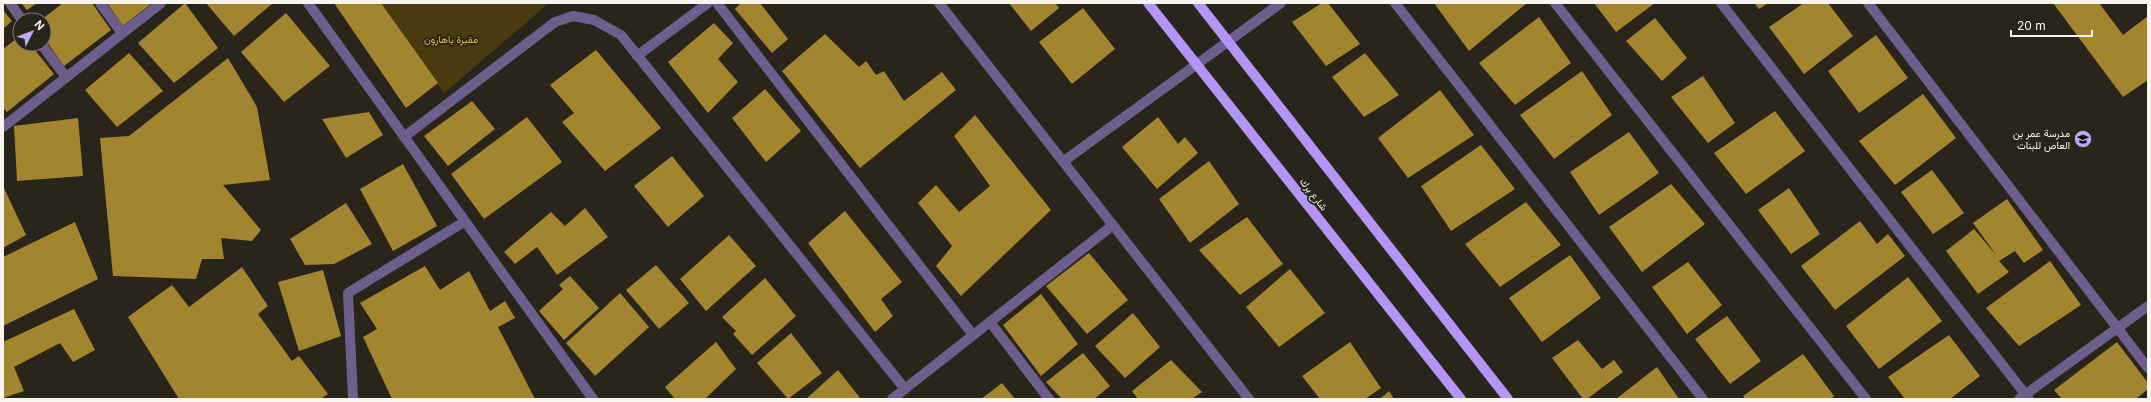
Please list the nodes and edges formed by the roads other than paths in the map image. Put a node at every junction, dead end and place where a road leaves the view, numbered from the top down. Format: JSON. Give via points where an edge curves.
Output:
{"nodes":[{"id":1,"x":10,"y":3,"type":"edge"},
{"id":2,"x":100,"y":3,"type":"edge"},
{"id":3,"x":161,"y":3,"type":"edge"},
{"id":4,"x":308,"y":3,"type":"edge"},
{"id":5,"x":708,"y":3,"type":"edge"},
{"id":6,"x":717,"y":3,"type":"edge"},
{"id":7,"x":939,"y":3,"type":"edge"},
{"id":8,"x":1148,"y":3,"type":"edge"},
{"id":9,"x":1198,"y":3,"type":"edge"},
{"id":10,"x":1281,"y":3,"type":"edge"},
{"id":11,"x":1395,"y":3,"type":"edge"},
{"id":12,"x":1555,"y":3,"type":"edge"},
{"id":13,"x":1721,"y":3,"type":"edge"},
{"id":14,"x":1868,"y":3,"type":"edge"},
{"id":15,"x":16,"y":12,"type":"edge"},
{"id":16,"x":122,"y":33,"type":"junction"},
{"id":17,"x":1228,"y":42,"type":"junction"},
{"id":18,"x":47,"y":52,"type":"edge"},
{"id":19,"x":636,"y":56,"type":"junction"},
{"id":20,"x":1197,"y":65,"type":"junction"},
{"id":21,"x":66,"y":77,"type":"junction"},
{"id":22,"x":5,"y":122,"type":"edge"},
{"id":23,"x":404,"y":137,"type":"junction"},
{"id":24,"x":1064,"y":161,"type":"junction"},
{"id":25,"x":464,"y":222,"type":"junction"},
{"id":26,"x":1113,"y":225,"type":"junction"},
{"id":27,"x":2148,"y":306,"type":"edge"},
{"id":28,"x":990,"y":322,"type":"junction"},
{"id":29,"x":2118,"y":328,"type":"junction"},
{"id":30,"x":973,"y":335,"type":"junction"},
{"id":31,"x":2148,"y":368,"type":"edge"},
{"id":32,"x":905,"y":389,"type":"junction"},
{"id":33,"x":2025,"y":397,"type":"edge"},
{"id":34,"x":353,"y":399,"type":"edge"},
{"id":35,"x":593,"y":399,"type":"edge"},
{"id":36,"x":892,"y":399,"type":"edge"},
{"id":37,"x":1049,"y":399,"type":"edge"},
{"id":38,"x":1249,"y":399,"type":"edge"},
{"id":39,"x":1461,"y":399,"type":"edge"},
{"id":40,"x":1508,"y":399,"type":"edge"},
{"id":41,"x":1703,"y":399,"type":"edge"},
{"id":42,"x":1866,"y":399,"type":"edge"}],
"edges":[{"from":1,"to":15,"type":"street"},
{"from":2,"to":16,"type":"street"},
{"from":3,"to":16,"type":"street"},
{"from":4,"to":23,"type":"street"},
{"from":5,"to":19,"type":"street"},
{"from":6,"to":30,"type":"street"},
{"from":7,"to":24,"type":"street"},
{"from":8,"to":20,"type":"main road","name":"شارع برك"},
{"from":9,"to":17,"type":"main road"},
{"from":10,"to":17,"type":"street"},
{"from":11,"to":41,"type":"street"},
{"from":12,"to":42,"type":"street"},
{"from":13,"to":33,"type":"street"},
{"from":14,"to":29,"type":"street"},
{"from":16,"to":21,"type":"street"},
{"from":17,"to":20,"type":"street"},
{"from":17,"to":40,"type":"main road"},
{"from":18,"to":21,"type":"street"},
{"from":19,"to":23,"type":"street","via":[[621,35],[594,20],[573,16],[555,22]]},
{"from":19,"to":32,"type":"street"},
{"from":20,"to":24,"type":"street"},
{"from":20,"to":39,"type":"main road","name":"شارع برك"},
{"from":21,"to":22,"type":"street"},
{"from":23,"to":25,"type":"street"},
{"from":24,"to":26,"type":"street"},
{"from":25,"to":34,"type":"street","via":[[348,293]]},
{"from":25,"to":35,"type":"street"},
{"from":26,"to":28,"type":"street"},
{"from":26,"to":38,"type":"street"},
{"from":27,"to":29,"type":"street"},
{"from":28,"to":30,"type":"street"},
{"from":28,"to":37,"type":"street"},
{"from":29,"to":31,"type":"street"},
{"from":29,"to":33,"type":"street"},
{"from":30,"to":32,"type":"street"},
{"from":32,"to":36,"type":"street"}]}
